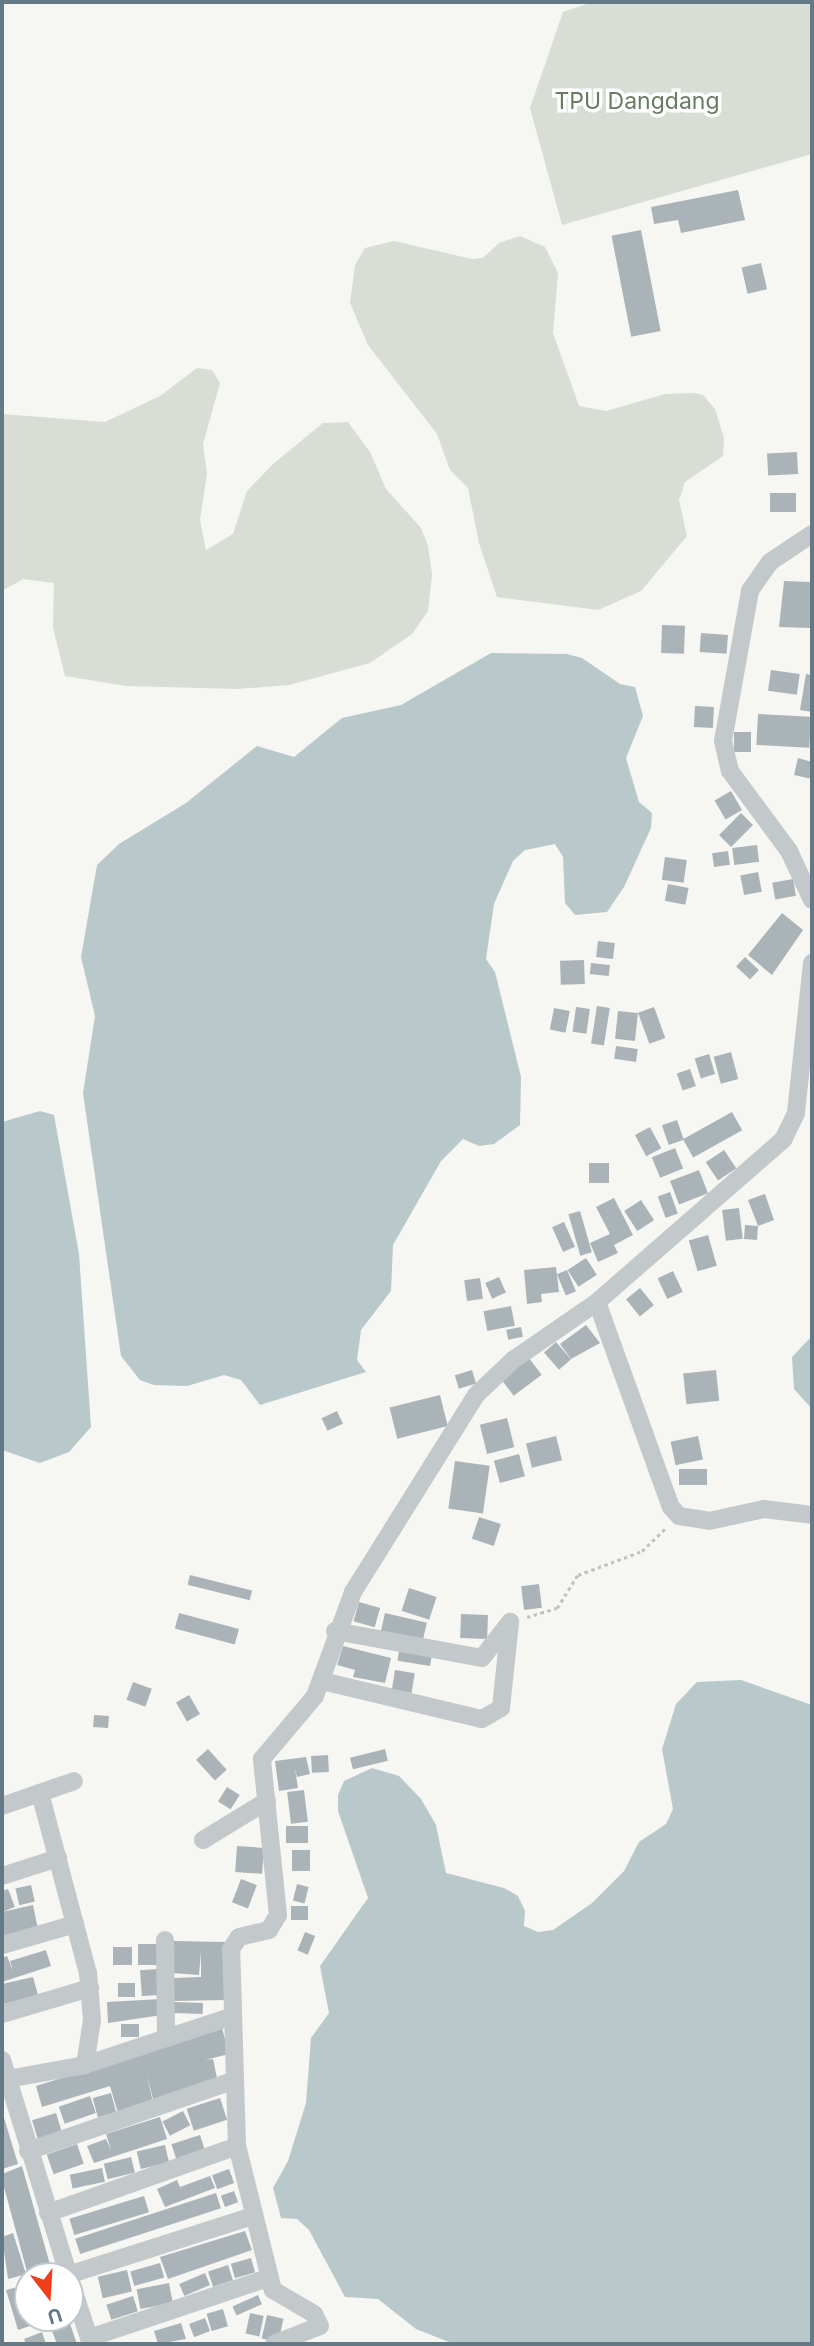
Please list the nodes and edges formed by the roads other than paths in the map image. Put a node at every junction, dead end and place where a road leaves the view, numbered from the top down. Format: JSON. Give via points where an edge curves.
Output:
{"nodes":[{"id":1,"x":812,"y":534,"type":"edge"},
{"id":2,"x":812,"y":899,"type":"edge"},
{"id":3,"x":812,"y":962,"type":"edge"},
{"id":4,"x":597,"y":1302,"type":"junction"},
{"id":5,"x":812,"y":1515,"type":"edge"},
{"id":6,"x":335,"y":1631,"type":"junction"},
{"id":7,"x":322,"y":1681,"type":"junction"},
{"id":8,"x":74,"y":1781,"type":"dead end"},
{"id":9,"x":40,"y":1793,"type":"junction"},
{"id":10,"x":267,"y":1801,"type":"junction"},
{"id":11,"x":2,"y":1806,"type":"edge"},
{"id":12,"x":203,"y":1840,"type":"dead end"},
{"id":13,"x":58,"y":1858,"type":"junction"},
{"id":14,"x":2,"y":1876,"type":"edge"},
{"id":15,"x":75,"y":1924,"type":"junction"},
{"id":16,"x":165,"y":1940,"type":"dead end"},
{"id":17,"x":2,"y":1945,"type":"edge"},
{"id":18,"x":90,"y":1988,"type":"junction"},
{"id":19,"x":2,"y":2014,"type":"edge"},
{"id":20,"x":233,"y":2016,"type":"junction"},
{"id":21,"x":166,"y":2037,"type":"junction"},
{"id":22,"x":2,"y":2060,"type":"edge"},
{"id":23,"x":85,"y":2065,"type":"junction"},
{"id":24,"x":6,"y":2080,"type":"edge"},
{"id":25,"x":233,"y":2081,"type":"junction"},
{"id":26,"x":237,"y":2146,"type":"junction"},
{"id":27,"x":27,"y":2151,"type":"junction"},
{"id":28,"x":48,"y":2213,"type":"junction"},
{"id":29,"x":253,"y":2216,"type":"junction"},
{"id":30,"x":64,"y":2262,"type":"edge"},
{"id":31,"x":84,"y":2272,"type":"edge"},
{"id":32,"x":268,"y":2278,"type":"junction"},
{"id":33,"x":84,"y":2323,"type":"edge"},
{"id":34,"x":90,"y":2341,"type":"edge"},
{"id":35,"x":274,"y":2344,"type":"edge"}],
"edges":[{"from":1,"to":2,"type":"street","via":[[770,562],[750,591],[723,741],[730,771],[789,851]]},
{"from":3,"to":4,"type":"street","via":[[796,1113],[787,1134],[773,1152]]},
{"from":4,"to":5,"type":"street","via":[[671,1507],[679,1516],[709,1521],[764,1508]]},
{"from":4,"to":6,"type":"street","via":[[513,1360],[476,1395],[352,1592]]},
{"from":6,"to":7,"type":"street"},
{"from":6,"to":7,"type":"street","via":[[482,1658],[510,1622],[501,1708],[482,1719]]},
{"from":7,"to":10,"type":"street","via":[[305,1710],[262,1759]]},
{"from":8,"to":9,"type":"street"},
{"from":9,"to":11,"type":"street"},
{"from":9,"to":13,"type":"street"},
{"from":10,"to":12,"type":"street"},
{"from":10,"to":20,"type":"street","via":[[278,1915],[269,1930],[233,1941]]},
{"from":13,"to":14,"type":"street"},
{"from":13,"to":15,"type":"street"},
{"from":15,"to":17,"type":"street"},
{"from":15,"to":18,"type":"street"},
{"from":16,"to":21,"type":"street"},
{"from":18,"to":19,"type":"street"},
{"from":18,"to":23,"type":"street","via":[[92,2020]]},
{"from":20,"to":21,"type":"street"},
{"from":20,"to":25,"type":"street"},
{"from":21,"to":23,"type":"street"},
{"from":22,"to":24,"type":"street"},
{"from":23,"to":24,"type":"street"},
{"from":24,"to":27,"type":"street"},
{"from":25,"to":26,"type":"street"},
{"from":25,"to":27,"type":"street"},
{"from":26,"to":28,"type":"street"},
{"from":26,"to":29,"type":"street"},
{"from":27,"to":28,"type":"street"},
{"from":28,"to":30,"type":"street"},
{"from":29,"to":31,"type":"street"},
{"from":29,"to":32,"type":"street"},
{"from":32,"to":34,"type":"street"},
{"from":32,"to":35,"type":"street","via":[[278,2295],[314,2314],[320,2326]]},
{"from":33,"to":34,"type":"street"}]}
